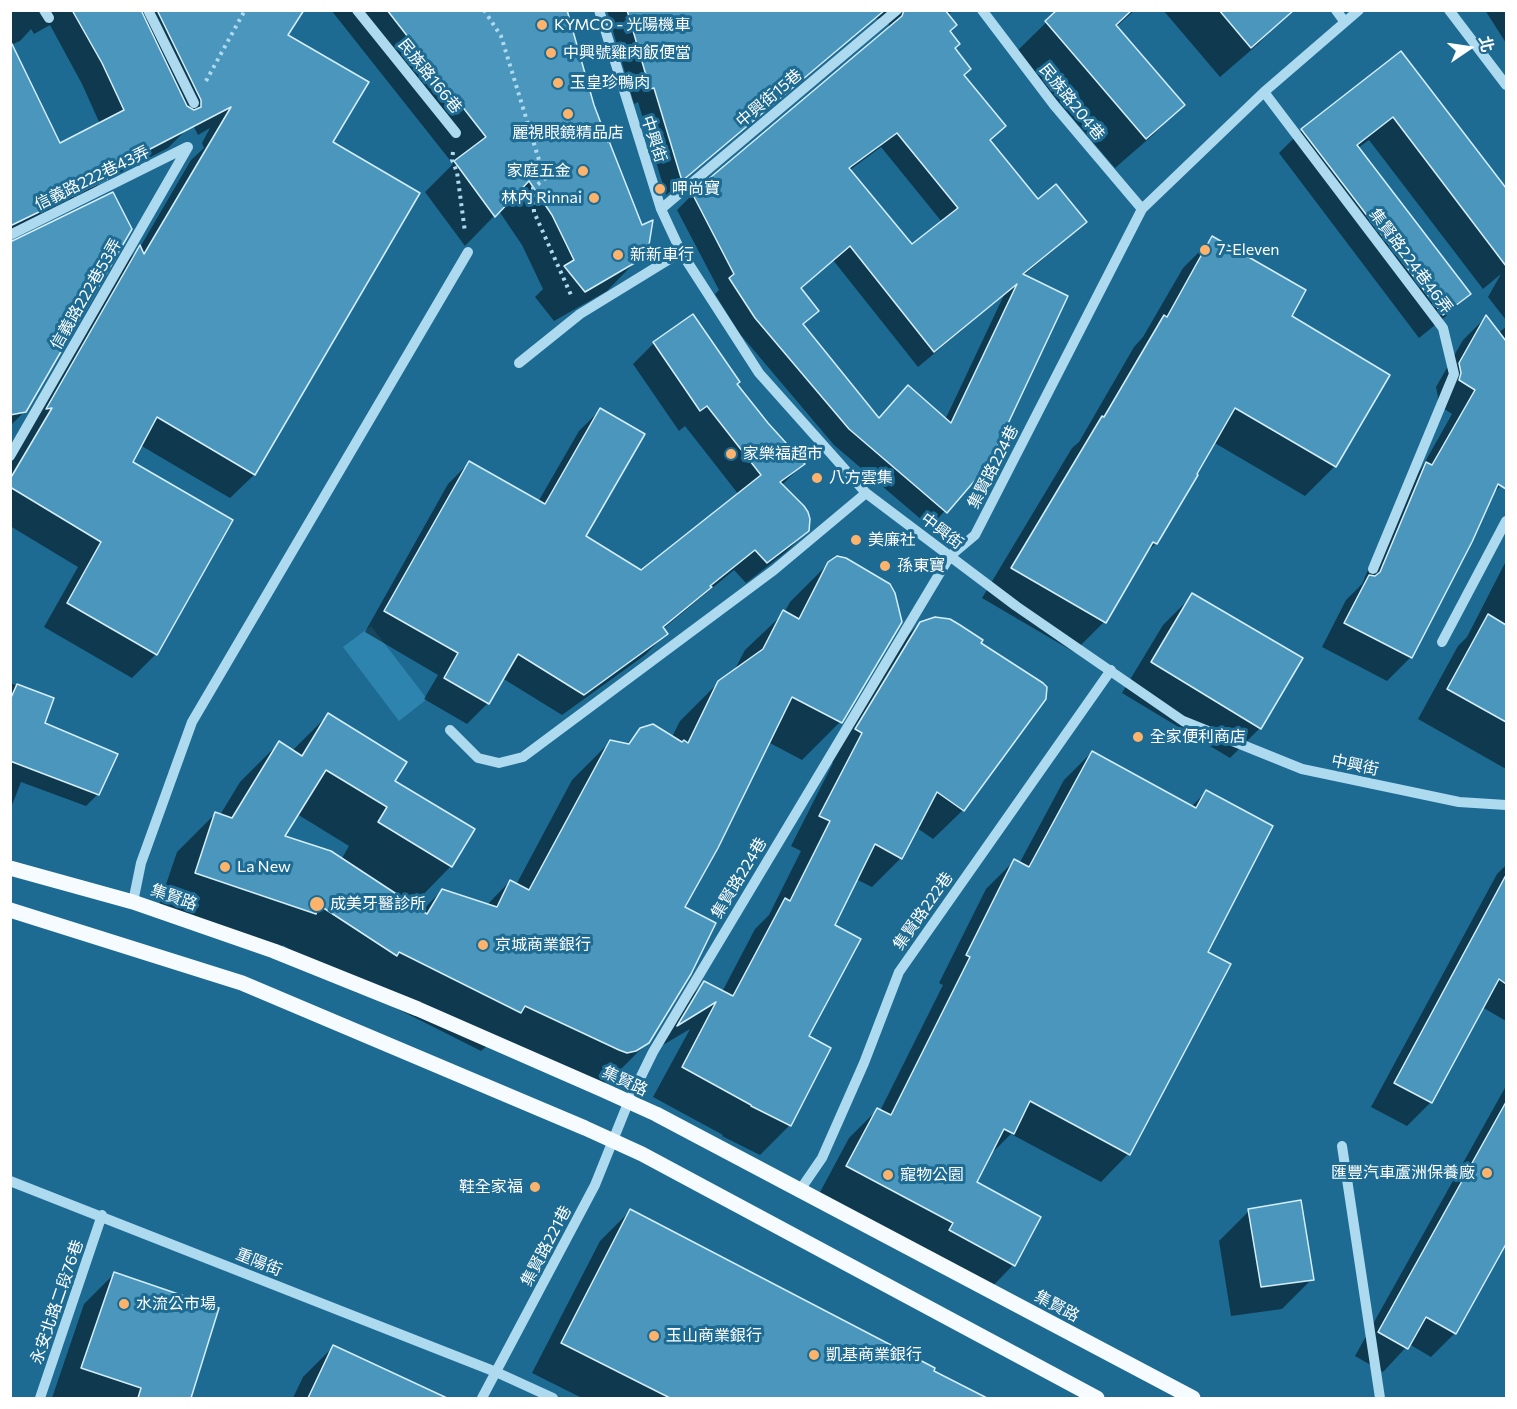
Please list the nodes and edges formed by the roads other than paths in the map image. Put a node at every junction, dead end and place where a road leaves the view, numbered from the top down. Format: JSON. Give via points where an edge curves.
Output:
{"nodes":[{"id":1,"x":148,"y":10,"type":"edge"},
{"id":2,"x":357,"y":10,"type":"edge"},
{"id":3,"x":599,"y":10,"type":"edge"},
{"id":4,"x":897,"y":10,"type":"edge"},
{"id":5,"x":982,"y":10,"type":"edge"},
{"id":6,"x":1336,"y":10,"type":"edge"},
{"id":7,"x":1359,"y":10,"type":"edge"},
{"id":8,"x":1449,"y":10,"type":"edge"},
{"id":9,"x":1344,"y":21,"type":"junction"},
{"id":10,"x":1506,"y":85,"type":"edge"},
{"id":11,"x":1264,"y":92,"type":"junction"},
{"id":12,"x":194,"y":102,"type":"road end"},
{"id":13,"x":456,"y":133,"type":"road end"},
{"id":14,"x":188,"y":147,"type":"joint"},
{"id":15,"x":661,"y":209,"type":"junction"},
{"id":16,"x":1142,"y":209,"type":"junction"},
{"id":17,"x":10,"y":235,"type":"edge"},
{"id":18,"x":468,"y":252,"type":"road end"},
{"id":19,"x":681,"y":252,"type":"junction"},
{"id":20,"x":519,"y":363,"type":"dead end"},
{"id":21,"x":10,"y":456,"type":"edge"},
{"id":22,"x":866,"y":493,"type":"junction"},
{"id":23,"x":1506,"y":520,"type":"edge"},
{"id":24,"x":950,"y":555,"type":"junction"},
{"id":25,"x":1373,"y":569,"type":"dead end"},
{"id":26,"x":1442,"y":642,"type":"dead end"},
{"id":27,"x":1111,"y":670,"type":"junction"},
{"id":28,"x":450,"y":730,"type":"dead end"},
{"id":29,"x":1506,"y":805,"type":"edge"},
{"id":30,"x":10,"y":868,"type":"edge"},
{"id":31,"x":133,"y":903,"type":"junction"},
{"id":32,"x":10,"y":910,"type":"edge"},
{"id":33,"x":628,"y":1103,"type":"junction"},
{"id":34,"x":614,"y":1141,"type":"junction"},
{"id":35,"x":1342,"y":1146,"type":"dead end"},
{"id":36,"x":10,"y":1180,"type":"edge"},
{"id":37,"x":800,"y":1190,"type":"junction"},
{"id":38,"x":102,"y":1215,"type":"junction"},
{"id":39,"x":496,"y":1372,"type":"junction"},
{"id":40,"x":40,"y":1398,"type":"edge"},
{"id":41,"x":482,"y":1398,"type":"edge"},
{"id":42,"x":553,"y":1398,"type":"edge"},
{"id":43,"x":1097,"y":1398,"type":"edge"},
{"id":44,"x":1193,"y":1398,"type":"edge"},
{"id":45,"x":1380,"y":1398,"type":"edge"}],
"edges":[{"from":1,"to":12,"type":"street"},
{"from":2,"to":13,"type":"street","name":"民族路166巷"},
{"from":3,"to":15,"type":"street","name":"中興街"},
{"from":4,"to":15,"type":"street","name":"中興街15巷"},
{"from":5,"to":16,"type":"street","name":"民族路204巷","via":[[1054,105]]},
{"from":6,"to":9,"type":"street"},
{"from":7,"to":9,"type":"street","name":"集賢路224巷"},
{"from":8,"to":10,"type":"street"},
{"from":9,"to":11,"type":"street","name":"集賢路224巷"},
{"from":11,"to":16,"type":"street","name":"集賢路224巷"},
{"from":11,"to":25,"type":"street","name":"集賢路224巷46弄","via":[[1443,328],[1454,374]]},
{"from":14,"to":17,"type":"street","name":"信義路222巷43弄"},
{"from":14,"to":21,"type":"street","name":"信義路222巷53弄"},
{"from":15,"to":19,"type":"street","name":"中興街"},
{"from":16,"to":24,"type":"street","name":"集賢路224巷","via":[[975,535]]},
{"from":18,"to":31,"type":"street","via":[[192,722],[141,863]]},
{"from":19,"to":20,"type":"street","via":[[580,314]]},
{"from":19,"to":22,"type":"street","name":"中興街","via":[[759,373]]},
{"from":22,"to":24,"type":"street","name":"中興街"},
{"from":22,"to":28,"type":"street","via":[[774,570],[523,757],[499,763],[478,758]]},
{"from":23,"to":26,"type":"street"},
{"from":24,"to":27,"type":"street","name":"中興街","via":[[1016,606]]},
{"from":24,"to":33,"type":"street","name":"集賢路224巷","via":[[653,1052]]},
{"from":27,"to":29,"type":"street","name":"中興街","via":[[1182,721],[1302,769],[1459,802]]},
{"from":27,"to":37,"type":"street","name":"集賢路222巷","via":[[898,972],[822,1158]]},
{"from":30,"to":31,"type":"main road","name":"集賢路"},
{"from":31,"to":33,"type":"main road","name":"集賢路","via":[[274,951],[396,1000]]},
{"from":32,"to":34,"type":"main road","via":[[242,983]]},
{"from":33,"to":34,"type":"street","name":"集賢路221巷"},
{"from":33,"to":37,"type":"main road","name":"集賢路"},
{"from":34,"to":39,"type":"street","name":"集賢路221巷","via":[[595,1185]]},
{"from":34,"to":43,"type":"main road"},
{"from":35,"to":45,"type":"street"},
{"from":36,"to":38,"type":"street","name":"重陽街"},
{"from":37,"to":44,"type":"main road","name":"集賢路"},
{"from":38,"to":39,"type":"street","name":"重陽街"},
{"from":38,"to":40,"type":"street","name":"永安北路二段76巷"},
{"from":39,"to":41,"type":"street","name":"集賢路221巷"},
{"from":39,"to":42,"type":"street","name":"重陽街"}]}
